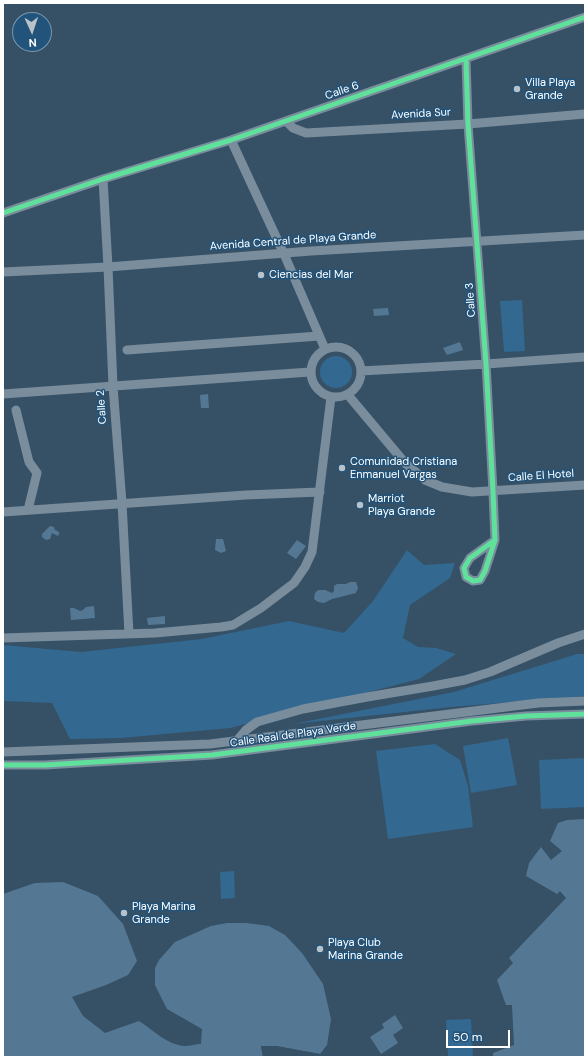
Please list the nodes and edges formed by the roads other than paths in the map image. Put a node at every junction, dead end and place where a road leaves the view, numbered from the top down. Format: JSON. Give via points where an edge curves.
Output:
{"nodes":[{"id":1,"x":585,"y":17,"type":"edge"},
{"id":2,"x":466,"y":59,"type":"junction"},
{"id":3,"x":585,"y":114,"type":"edge"},
{"id":4,"x":286,"y":121,"type":"junction"},
{"id":5,"x":468,"y":124,"type":"junction"},
{"id":6,"x":231,"y":140,"type":"junction"},
{"id":7,"x":103,"y":179,"type":"junction"},
{"id":8,"x":3,"y":213,"type":"edge"},
{"id":9,"x":585,"y":235,"type":"edge"},
{"id":10,"x":477,"y":241,"type":"junction"},
{"id":11,"x":284,"y":254,"type":"junction"},
{"id":12,"x":108,"y":267,"type":"junction"},
{"id":13,"x":3,"y":272,"type":"edge"},
{"id":14,"x":319,"y":336,"type":"junction"},
{"id":15,"x":325,"y":349,"type":"junction"},
{"id":16,"x":127,"y":350,"type":"dead end"},
{"id":17,"x":585,"y":357,"type":"edge"},
{"id":18,"x":486,"y":364,"type":"junction"},
{"id":19,"x":361,"y":371,"type":"junction"},
{"id":20,"x":310,"y":372,"type":"junction"},
{"id":21,"x":113,"y":386,"type":"junction"},
{"id":22,"x":3,"y":394,"type":"edge"},
{"id":23,"x":348,"y":395,"type":"junction"},
{"id":24,"x":332,"y":397,"type":"junction"},
{"id":25,"x":16,"y":410,"type":"dead end"},
{"id":26,"x":585,"y":484,"type":"edge"},
{"id":27,"x":493,"y":491,"type":"junction"},
{"id":28,"x":320,"y":492,"type":"junction"},
{"id":29,"x":122,"y":503,"type":"junction"},
{"id":30,"x":28,"y":510,"type":"junction"},
{"id":31,"x":3,"y":512,"type":"edge"},
{"id":32,"x":495,"y":540,"type":"dead end"},
{"id":33,"x":129,"y":634,"type":"junction"},
{"id":34,"x":585,"y":634,"type":"edge"},
{"id":35,"x":3,"y":638,"type":"edge"},
{"id":36,"x":575,"y":701,"type":"junction"},
{"id":37,"x":585,"y":701,"type":"edge"},
{"id":38,"x":525,"y":704,"type":"junction"},
{"id":39,"x":471,"y":711,"type":"junction"},
{"id":40,"x":575,"y":714,"type":"junction"},
{"id":41,"x":585,"y":714,"type":"edge"},
{"id":42,"x":526,"y":716,"type":"junction"},
{"id":43,"x":421,"y":717,"type":"junction"},
{"id":44,"x":472,"y":721,"type":"junction"},
{"id":45,"x":371,"y":723,"type":"junction"},
{"id":46,"x":422,"y":728,"type":"junction"},
{"id":47,"x":372,"y":734,"type":"junction"},
{"id":48,"x":235,"y":742,"type":"junction"},
{"id":49,"x":210,"y":744,"type":"junction"},
{"id":50,"x":37,"y":751,"type":"junction"},
{"id":51,"x":3,"y":752,"type":"edge"},
{"id":52,"x":231,"y":753,"type":"junction"},
{"id":53,"x":212,"y":755,"type":"junction"},
{"id":54,"x":36,"y":764,"type":"junction"},
{"id":55,"x":3,"y":765,"type":"edge"}],
"edges":[{"from":1,"to":2,"type":"street","name":"Calle 6"},
{"from":2,"to":4,"type":"street","name":"Calle 6"},
{"from":2,"to":5,"type":"street","name":"Calle 3"},
{"from":3,"to":5,"type":"street","name":"Avenida Sur"},
{"from":4,"to":5,"type":"street","name":"Avenida Sur","via":[[293,128],[306,133]]},
{"from":4,"to":6,"type":"street","name":"Calle 6"},
{"from":5,"to":10,"type":"street","name":"Calle 3"},
{"from":6,"to":7,"type":"street","name":"Calle 6"},
{"from":6,"to":11,"type":"street"},
{"from":7,"to":8,"type":"street","name":"Calle 6"},
{"from":7,"to":12,"type":"street","name":"Calle 2"},
{"from":9,"to":10,"type":"street","name":"Avenida Central de Playa Grande"},
{"from":10,"to":11,"type":"street","name":"Avenida Central de Playa Grande"},
{"from":10,"to":18,"type":"street","name":"Calle 3"},
{"from":11,"to":12,"type":"street","name":"Avenida Central de Playa Grande"},
{"from":11,"to":14,"type":"street"},
{"from":12,"to":13,"type":"street","name":"Avenida Central de Playa Grande"},
{"from":12,"to":21,"type":"street","name":"Calle 2"},
{"from":14,"to":15,"type":"street"},
{"from":14,"to":16,"type":"street"},
{"from":15,"to":19,"type":"street","via":[[337,347],[349,350],[359,363]]},
{"from":15,"to":20,"type":"street","via":[[317,355]]},
{"from":17,"to":18,"type":"street"},
{"from":18,"to":19,"type":"street"},
{"from":18,"to":27,"type":"street","name":"Calle 3"},
{"from":19,"to":23,"type":"street","via":[[358,385]]},
{"from":20,"to":21,"type":"street"},
{"from":20,"to":24,"type":"street","via":[[316,388]]},
{"from":21,"to":22,"type":"street"},
{"from":21,"to":29,"type":"street","name":"Calle 2"},
{"from":23,"to":24,"type":"street"},
{"from":23,"to":27,"type":"street","name":"Calle El Hotel","via":[[405,463],[425,480],[442,488],[457,491]]},
{"from":24,"to":28,"type":"street"},
{"from":25,"to":30,"type":"street","via":[[29,462],[37,473]]},
{"from":26,"to":27,"type":"street","name":"Calle El Hotel"},
{"from":27,"to":32,"type":"street","name":"Calle 3"},
{"from":28,"to":29,"type":"street"},
{"from":28,"to":33,"type":"street","via":[[312,552],[305,567],[294,583],[261,608],[239,622],[227,626]]},
{"from":29,"to":30,"type":"street"},
{"from":29,"to":33,"type":"street","name":"Calle 2"},
{"from":30,"to":31,"type":"street"},
{"from":33,"to":35,"type":"street"},
{"from":34,"to":48,"type":"street","via":[[465,680],[303,709],[262,720],[246,730]]},
{"from":36,"to":37,"type":"street","name":"Calle Real de Playa Verde"},
{"from":36,"to":38,"type":"street","name":"Calle Real de Playa Verde"},
{"from":36,"to":40,"type":"street"},
{"from":38,"to":39,"type":"street","name":"Calle Real de Playa Verde"},
{"from":38,"to":42,"type":"street"},
{"from":39,"to":43,"type":"street","name":"Calle Real de Playa Verde"},
{"from":39,"to":44,"type":"street"},
{"from":40,"to":41,"type":"street","name":"Calle Real de Playa Verde"},
{"from":40,"to":42,"type":"street","name":"Calle Real de Playa Verde"},
{"from":42,"to":44,"type":"street","name":"Calle Real de Playa Verde"},
{"from":43,"to":45,"type":"street","name":"Calle Real de Playa Verde"},
{"from":43,"to":46,"type":"street"},
{"from":44,"to":46,"type":"street","name":"Calle Real de Playa Verde"},
{"from":45,"to":47,"type":"street"},
{"from":45,"to":48,"type":"street","name":"Calle Real de Playa Verde"},
{"from":46,"to":47,"type":"street","name":"Calle Real de Playa Verde"},
{"from":47,"to":52,"type":"street","name":"Calle Real de Playa Verde"},
{"from":48,"to":49,"type":"street","name":"Calle Real de Playa Verde"},
{"from":48,"to":52,"type":"street"},
{"from":49,"to":50,"type":"street","name":"Calle Real de Playa Verde"},
{"from":49,"to":53,"type":"street"},
{"from":50,"to":51,"type":"street","name":"Calle Real de Playa Verde"},
{"from":50,"to":54,"type":"street"},
{"from":52,"to":53,"type":"street","name":"Calle Real de Playa Verde"},
{"from":53,"to":54,"type":"street","name":"Calle Real de Playa Verde"},
{"from":54,"to":55,"type":"street","name":"Calle Real de Playa Verde"}]}
